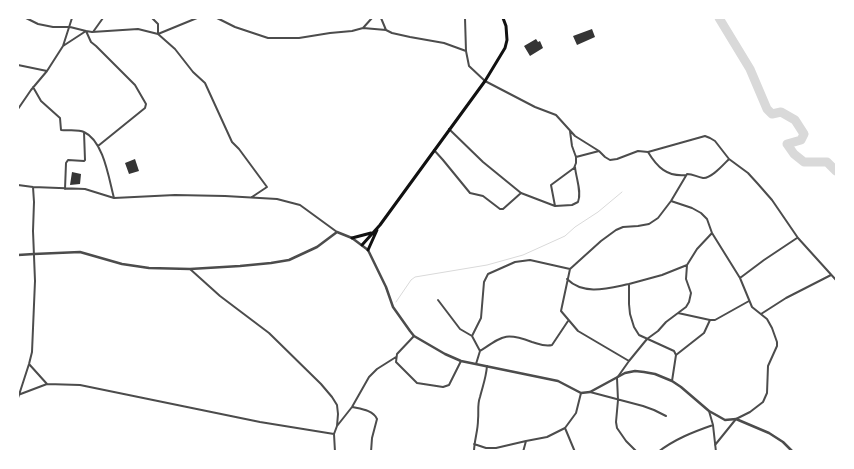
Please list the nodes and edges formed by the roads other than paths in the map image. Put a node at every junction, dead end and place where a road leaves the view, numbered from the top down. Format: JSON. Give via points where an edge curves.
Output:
{"nodes":[{"id":1,"x":26,"y":18,"type":"edge"},
{"id":2,"x":72,"y":18,"type":"edge"},
{"id":3,"x":103,"y":18,"type":"edge"},
{"id":4,"x":152,"y":18,"type":"edge"},
{"id":5,"x":197,"y":18,"type":"edge"},
{"id":6,"x":217,"y":18,"type":"edge"},
{"id":7,"x":372,"y":18,"type":"edge"},
{"id":8,"x":381,"y":18,"type":"edge"},
{"id":9,"x":465,"y":18,"type":"edge"},
{"id":10,"x":504,"y":18,"type":"edge"},
{"id":11,"x":70,"y":27,"type":"junction"},
{"id":12,"x":363,"y":28,"type":"junction"},
{"id":13,"x":386,"y":30,"type":"junction"},
{"id":14,"x":86,"y":31,"type":"junction"},
{"id":15,"x":92,"y":32,"type":"junction"},
{"id":16,"x":158,"y":34,"type":"junction"},
{"id":17,"x":63,"y":46,"type":"junction"},
{"id":18,"x":466,"y":51,"type":"junction"},
{"id":19,"x":18,"y":65,"type":"edge"},
{"id":20,"x":47,"y":71,"type":"junction"},
{"id":21,"x":485,"y":81,"type":"junction"},
{"id":22,"x":33,"y":87,"type":"junction"},
{"id":23,"x":18,"y":109,"type":"edge"},
{"id":24,"x":450,"y":129,"type":"junction"},
{"id":25,"x":570,"y":131,"type":"junction"},
{"id":26,"x":84,"y":132,"type":"junction"},
{"id":27,"x":98,"y":146,"type":"junction"},
{"id":28,"x":434,"y":150,"type":"junction"},
{"id":29,"x":599,"y":151,"type":"junction"},
{"id":30,"x":648,"y":152,"type":"junction"},
{"id":31,"x":576,"y":157,"type":"junction"},
{"id":32,"x":729,"y":159,"type":"junction"},
{"id":33,"x":575,"y":166,"type":"junction"},
{"id":34,"x":687,"y":174,"type":"junction"},
{"id":35,"x":18,"y":185,"type":"edge"},
{"id":36,"x":33,"y":187,"type":"junction"},
{"id":37,"x":65,"y":188,"type":"junction"},
{"id":38,"x":521,"y":193,"type":"junction"},
{"id":39,"x":252,"y":197,"type":"junction"},
{"id":40,"x":114,"y":198,"type":"junction"},
{"id":41,"x":671,"y":201,"type":"junction"},
{"id":42,"x":555,"y":206,"type":"junction"},
{"id":43,"x":380,"y":225,"type":"junction"},
{"id":44,"x":375,"y":230,"type":"junction"},
{"id":45,"x":337,"y":232,"type":"junction"},
{"id":46,"x":712,"y":232,"type":"junction"},
{"id":47,"x":352,"y":238,"type":"junction"},
{"id":48,"x":798,"y":238,"type":"junction"},
{"id":49,"x":362,"y":244,"type":"junction"},
{"id":50,"x":368,"y":250,"type":"junction"},
{"id":51,"x":34,"y":254,"type":"junction"},
{"id":52,"x":18,"y":255,"type":"edge"},
{"id":53,"x":687,"y":266,"type":"junction"},
{"id":54,"x":190,"y":269,"type":"junction"},
{"id":55,"x":570,"y":269,"type":"junction"},
{"id":56,"x":832,"y":274,"type":"junction"},
{"id":57,"x":740,"y":278,"type":"junction"},
{"id":58,"x":567,"y":279,"type":"junction"},
{"id":59,"x":836,"y":280,"type":"edge"},
{"id":60,"x":629,"y":284,"type":"junction"},
{"id":61,"x":438,"y":300,"type":"dead end"},
{"id":62,"x":749,"y":300,"type":"junction"},
{"id":63,"x":678,"y":313,"type":"junction"},
{"id":64,"x":761,"y":314,"type":"junction"},
{"id":65,"x":710,"y":320,"type":"junction"},
{"id":66,"x":568,"y":321,"type":"junction"},
{"id":67,"x":414,"y":336,"type":"junction"},
{"id":68,"x":472,"y":336,"type":"junction"},
{"id":69,"x":647,"y":339,"type":"junction"},
{"id":70,"x":480,"y":351,"type":"junction"},
{"id":71,"x":676,"y":355,"type":"junction"},
{"id":72,"x":396,"y":358,"type":"junction"},
{"id":73,"x":461,"y":361,"type":"junction"},
{"id":74,"x":629,"y":361,"type":"junction"},
{"id":75,"x":29,"y":364,"type":"junction"},
{"id":76,"x":476,"y":364,"type":"junction"},
{"id":77,"x":487,"y":366,"type":"junction"},
{"id":78,"x":617,"y":378,"type":"junction"},
{"id":79,"x":672,"y":381,"type":"junction"},
{"id":80,"x":48,"y":384,"type":"junction"},
{"id":81,"x":590,"y":392,"type":"junction"},
{"id":82,"x":581,"y":393,"type":"junction"},
{"id":83,"x":18,"y":397,"type":"edge"},
{"id":84,"x":618,"y":400,"type":"junction"},
{"id":85,"x":352,"y":406,"type":"junction"},
{"id":86,"x":709,"y":411,"type":"junction"},
{"id":87,"x":666,"y":416,"type":"dead end"},
{"id":88,"x":736,"y":419,"type":"junction"},
{"id":89,"x":713,"y":425,"type":"junction"},
{"id":90,"x":338,"y":426,"type":"junction"},
{"id":91,"x":565,"y":428,"type":"junction"},
{"id":92,"x":334,"y":434,"type":"junction"},
{"id":93,"x":526,"y":440,"type":"junction"},
{"id":94,"x":474,"y":444,"type":"junction"},
{"id":95,"x":715,"y":445,"type":"junction"},
{"id":96,"x":335,"y":452,"type":"edge"},
{"id":97,"x":371,"y":452,"type":"edge"},
{"id":98,"x":474,"y":452,"type":"edge"},
{"id":99,"x":522,"y":452,"type":"edge"},
{"id":100,"x":575,"y":452,"type":"edge"},
{"id":101,"x":637,"y":452,"type":"edge"},
{"id":102,"x":658,"y":452,"type":"edge"},
{"id":103,"x":716,"y":452,"type":"edge"},
{"id":104,"x":793,"y":452,"type":"edge"}],
"edges":[{"from":1,"to":11,"type":"street","via":[[38,24]]},
{"from":2,"to":11,"type":"street"},
{"from":3,"to":15,"type":"street"},
{"from":4,"to":16,"type":"street","via":[[158,24]]},
{"from":5,"to":16,"type":"street"},
{"from":6,"to":12,"type":"street","via":[[268,38],[299,38]]},
{"from":7,"to":12,"type":"street"},
{"from":8,"to":13,"type":"street"},
{"from":9,"to":18,"type":"street"},
{"from":10,"to":21,"type":"main road","via":[[505,48]]},
{"from":11,"to":14,"type":"street"},
{"from":11,"to":17,"type":"street"},
{"from":12,"to":13,"type":"street"},
{"from":13,"to":18,"type":"street"},
{"from":14,"to":15,"type":"street"},
{"from":14,"to":17,"type":"street"},
{"from":14,"to":27,"type":"street","via":[[91,42],[135,85],[146,106]]},
{"from":15,"to":16,"type":"street","via":[[138,29]]},
{"from":16,"to":39,"type":"street","via":[[205,83],[232,142],[267,187]]},
{"from":17,"to":20,"type":"street"},
{"from":18,"to":21,"type":"street","via":[[469,66]]},
{"from":19,"to":20,"type":"street"},
{"from":20,"to":22,"type":"street"},
{"from":21,"to":24,"type":"main road"},
{"from":21,"to":25,"type":"street","via":[[556,115]]},
{"from":22,"to":23,"type":"street"},
{"from":22,"to":26,"type":"street","via":[[40,101],[60,118],[61,130]]},
{"from":24,"to":28,"type":"main road"},
{"from":24,"to":38,"type":"street"},
{"from":25,"to":29,"type":"street"},
{"from":25,"to":31,"type":"street"},
{"from":26,"to":27,"type":"street"},
{"from":26,"to":37,"type":"street","via":[[85,160],[68,160]]},
{"from":27,"to":40,"type":"street"},
{"from":28,"to":38,"type":"street","via":[[470,193],[483,196],[500,209]]},
{"from":28,"to":43,"type":"main road"},
{"from":29,"to":30,"type":"street","via":[[610,160],[638,151]]},
{"from":29,"to":31,"type":"street"},
{"from":30,"to":32,"type":"street","via":[[705,136],[715,141]]},
{"from":30,"to":34,"type":"street","via":[[660,169],[676,175]]},
{"from":31,"to":33,"type":"street"},
{"from":32,"to":34,"type":"street","via":[[706,178]]},
{"from":32,"to":48,"type":"street","via":[[748,173],[772,200]]},
{"from":33,"to":42,"type":"street","via":[[551,185]]},
{"from":33,"to":42,"type":"street","via":[[578,202]]},
{"from":34,"to":41,"type":"street"},
{"from":35,"to":36,"type":"street"},
{"from":36,"to":37,"type":"street"},
{"from":36,"to":51,"type":"street"},
{"from":37,"to":40,"type":"street","via":[[86,189]]},
{"from":38,"to":42,"type":"street"},
{"from":39,"to":40,"type":"street","via":[[174,195]]},
{"from":39,"to":45,"type":"street","via":[[300,205]]},
{"from":41,"to":46,"type":"street","via":[[701,213],[707,218]]},
{"from":41,"to":55,"type":"street","via":[[654,221],[616,230]]},
{"from":43,"to":44,"type":"main road"},
{"from":43,"to":50,"type":"main road"},
{"from":44,"to":47,"type":"main road"},
{"from":44,"to":49,"type":"main road"},
{"from":45,"to":47,"type":"street"},
{"from":45,"to":54,"type":"street","via":[[317,247],[289,260]]},
{"from":46,"to":53,"type":"street"},
{"from":46,"to":57,"type":"street"},
{"from":47,"to":49,"type":"street"},
{"from":48,"to":56,"type":"street"},
{"from":48,"to":57,"type":"street"},
{"from":49,"to":50,"type":"street"},
{"from":50,"to":67,"type":"street","via":[[393,307]]},
{"from":51,"to":52,"type":"street"},
{"from":51,"to":54,"type":"street","via":[[80,252],[122,264]]},
{"from":51,"to":75,"type":"street","via":[[34,325]]},
{"from":53,"to":60,"type":"street"},
{"from":53,"to":63,"type":"street","via":[[686,279],[691,297]]},
{"from":54,"to":90,"type":"street","via":[[269,333],[321,384],[337,405]]},
{"from":55,"to":58,"type":"street"},
{"from":55,"to":68,"type":"street","via":[[530,260],[515,262],[488,274],[484,282],[481,318]]},
{"from":56,"to":59,"type":"street"},
{"from":56,"to":64,"type":"street"},
{"from":57,"to":62,"type":"street"},
{"from":58,"to":60,"type":"street","via":[[586,288]]},
{"from":58,"to":66,"type":"street","via":[[561,309]]},
{"from":60,"to":69,"type":"street","via":[[632,321],[639,336]]},
{"from":61,"to":68,"type":"street","via":[[460,329]]},
{"from":62,"to":64,"type":"street"},
{"from":62,"to":65,"type":"street","via":[[718,319]]},
{"from":63,"to":65,"type":"street"},
{"from":63,"to":69,"type":"street"},
{"from":64,"to":88,"type":"street","via":[[767,319],[777,342],[768,366],[767,393],[758,407]]},
{"from":65,"to":71,"type":"street","via":[[704,333]]},
{"from":66,"to":70,"type":"street","via":[[549,346],[511,336],[498,339]]},
{"from":66,"to":74,"type":"street","via":[[584,335]]},
{"from":67,"to":72,"type":"street"},
{"from":67,"to":73,"type":"street"},
{"from":68,"to":70,"type":"street"},
{"from":69,"to":71,"type":"street"},
{"from":69,"to":74,"type":"street"},
{"from":70,"to":76,"type":"street"},
{"from":71,"to":79,"type":"street"},
{"from":72,"to":73,"type":"street","via":[[396,362],[417,383],[443,386],[449,385]]},
{"from":72,"to":85,"type":"street","via":[[369,376]]},
{"from":73,"to":76,"type":"street"},
{"from":74,"to":78,"type":"street"},
{"from":75,"to":80,"type":"street"},
{"from":75,"to":83,"type":"street"},
{"from":76,"to":77,"type":"street"},
{"from":77,"to":82,"type":"street","via":[[558,381]]},
{"from":77,"to":94,"type":"street","via":[[479,397]]},
{"from":78,"to":79,"type":"street","via":[[635,371]]},
{"from":78,"to":81,"type":"street"},
{"from":78,"to":84,"type":"street"},
{"from":79,"to":86,"type":"street"},
{"from":80,"to":83,"type":"street"},
{"from":80,"to":92,"type":"street","via":[[80,385]]},
{"from":81,"to":82,"type":"street"},
{"from":81,"to":84,"type":"street"},
{"from":82,"to":91,"type":"street","via":[[576,413]]},
{"from":84,"to":87,"type":"street"},
{"from":84,"to":101,"type":"street","via":[[617,428]]},
{"from":85,"to":90,"type":"street"},
{"from":85,"to":97,"type":"street","via":[[369,412],[377,419]]},
{"from":86,"to":88,"type":"street","via":[[725,420]]},
{"from":86,"to":89,"type":"street"},
{"from":88,"to":95,"type":"street"},
{"from":88,"to":104,"type":"street","via":[[769,433]]},
{"from":89,"to":95,"type":"street"},
{"from":89,"to":102,"type":"street","via":[[676,439]]},
{"from":90,"to":92,"type":"street"},
{"from":91,"to":93,"type":"street","via":[[547,437]]},
{"from":91,"to":100,"type":"street"},
{"from":92,"to":96,"type":"street"},
{"from":93,"to":94,"type":"street","via":[[496,448]]},
{"from":93,"to":99,"type":"street"},
{"from":94,"to":98,"type":"street"},
{"from":95,"to":103,"type":"street"}]}
